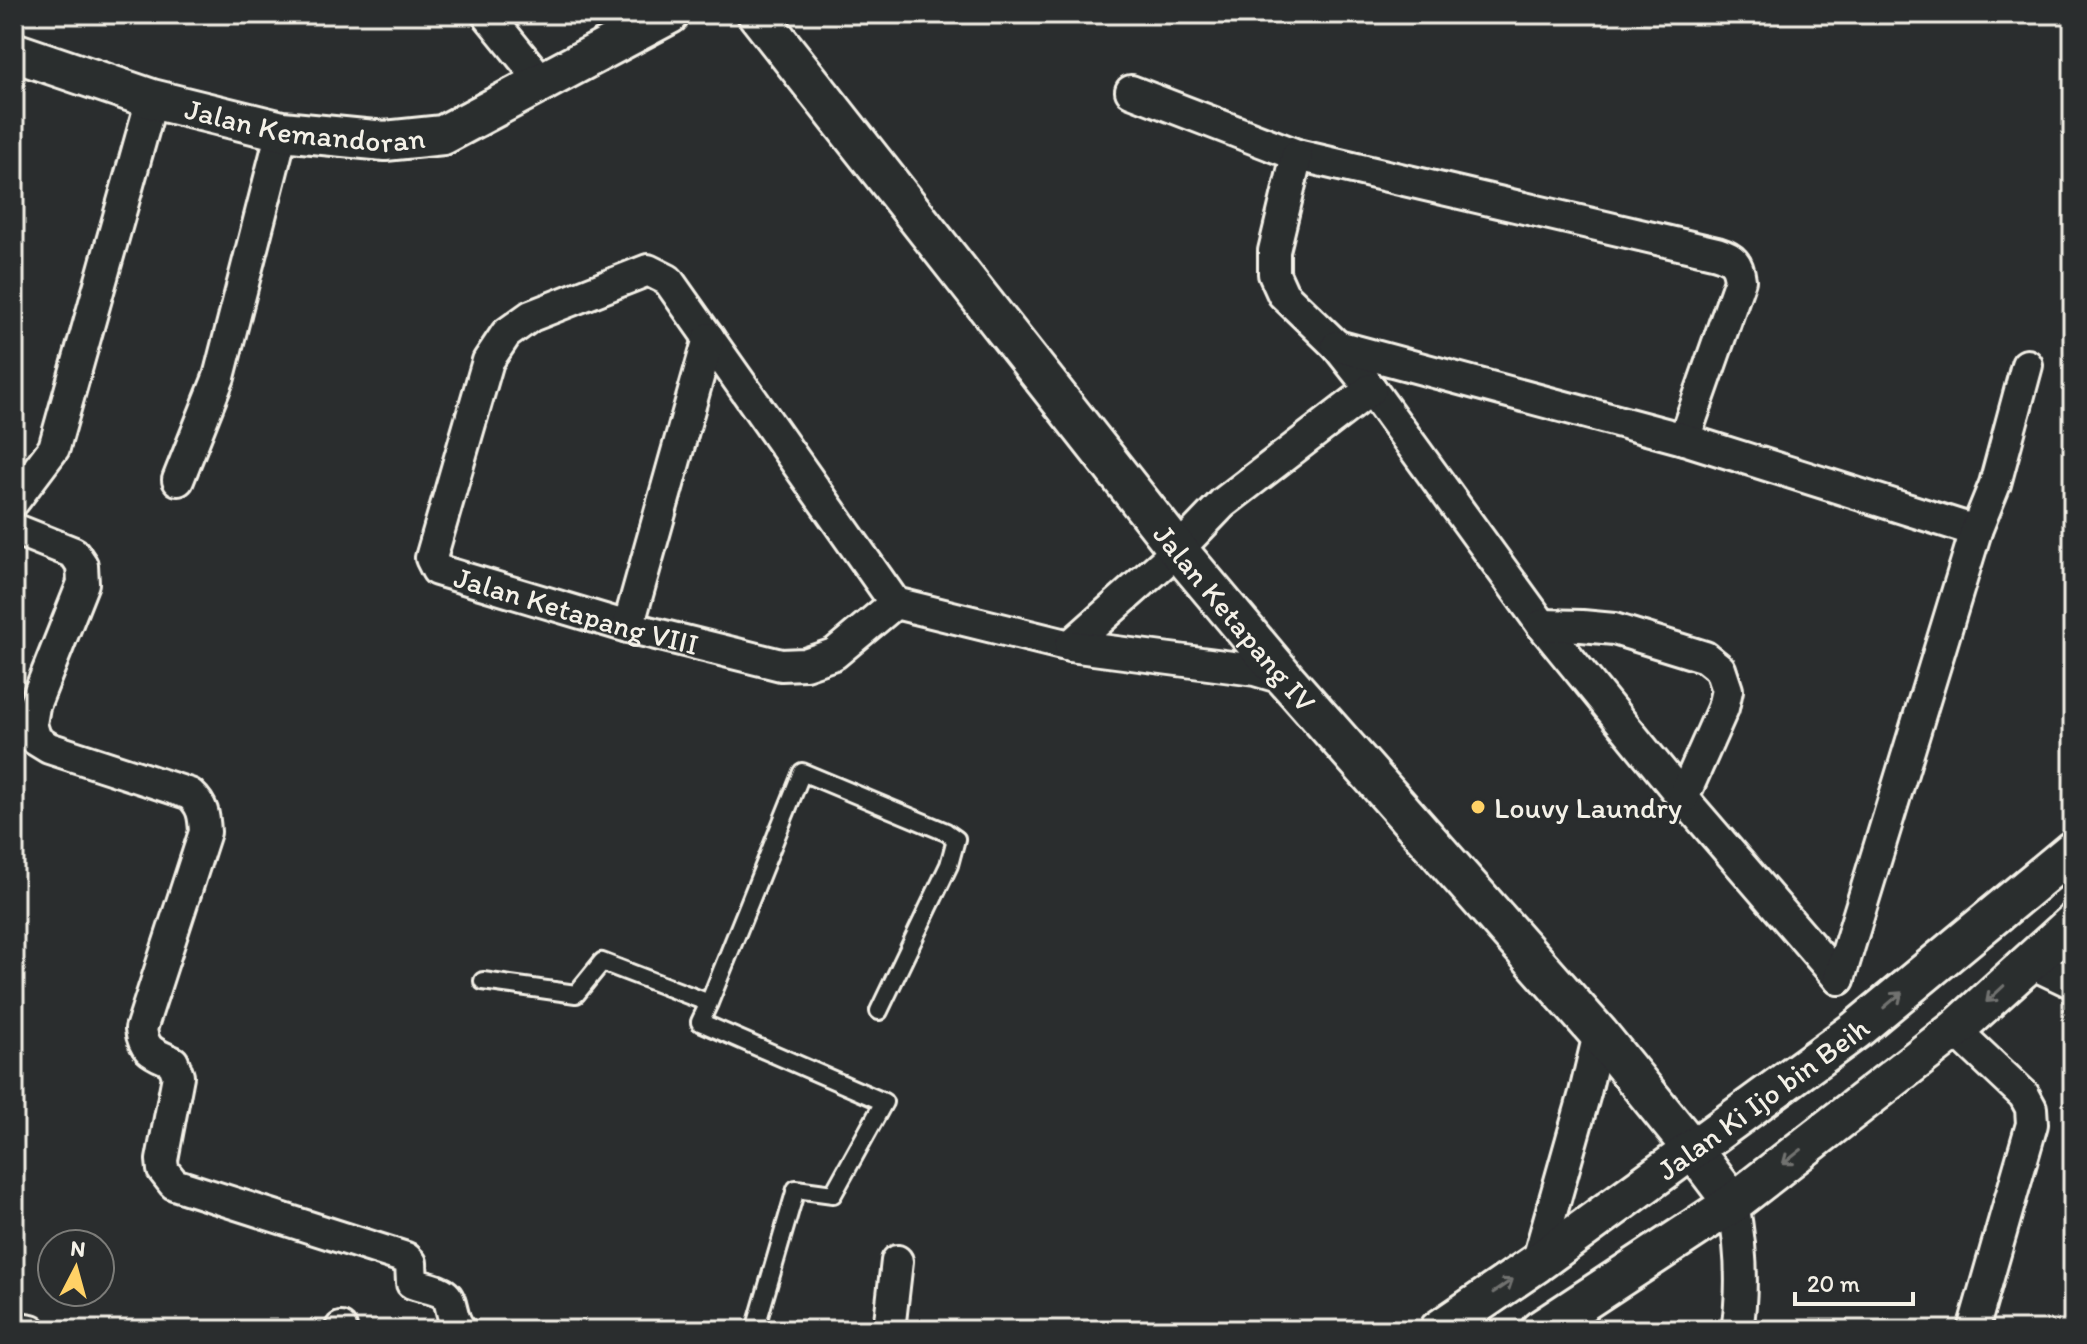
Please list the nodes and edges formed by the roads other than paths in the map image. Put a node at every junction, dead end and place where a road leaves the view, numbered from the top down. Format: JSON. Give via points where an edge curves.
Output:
{"nodes":[{"id":1,"x":487,"y":14,"type":"edge"},
{"id":2,"x":670,"y":14,"type":"edge"},
{"id":3,"x":757,"y":14,"type":"edge"},
{"id":4,"x":14,"y":52,"type":"edge"},
{"id":5,"x":543,"y":83,"type":"junction"},
{"id":6,"x":1131,"y":91,"type":"dead end"},
{"id":7,"x":152,"y":99,"type":"junction"},
{"id":8,"x":282,"y":131,"type":"junction"},
{"id":9,"x":1297,"y":155,"type":"junction"},
{"id":10,"x":709,"y":338,"type":"junction"},
{"id":11,"x":1337,"y":346,"type":"junction"},
{"id":12,"x":2027,"y":365,"type":"dead end"},
{"id":13,"x":1371,"y":389,"type":"junction"},
{"id":14,"x":1684,"y":439,"type":"junction"},
{"id":15,"x":178,"y":480,"type":"dead end"},
{"id":16,"x":14,"y":501,"type":"edge"},
{"id":17,"x":14,"y":529,"type":"edge"},
{"id":18,"x":1976,"y":531,"type":"junction"},
{"id":19,"x":1178,"y":550,"type":"junction"},
{"id":20,"x":895,"y":603,"type":"junction"},
{"id":21,"x":1542,"y":625,"type":"junction"},
{"id":22,"x":628,"y":627,"type":"junction"},
{"id":23,"x":1070,"y":646,"type":"junction"},
{"id":24,"x":1286,"y":679,"type":"junction"},
{"id":25,"x":1683,"y":798,"type":"junction"},
{"id":26,"x":2073,"y":850,"type":"edge"},
{"id":27,"x":2073,"y":923,"type":"edge"},
{"id":28,"x":2029,"y":962,"type":"junction"},
{"id":29,"x":483,"y":981,"type":"dead end"},
{"id":30,"x":2073,"y":983,"type":"edge"},
{"id":31,"x":709,"y":1003,"type":"junction"},
{"id":32,"x":879,"y":1011,"type":"dead end"},
{"id":33,"x":1955,"y":1030,"type":"junction"},
{"id":34,"x":1599,"y":1034,"type":"junction"},
{"id":35,"x":1693,"y":1150,"type":"junction"},
{"id":36,"x":1733,"y":1203,"type":"junction"},
{"id":37,"x":897,"y":1261,"type":"dead end"},
{"id":38,"x":1537,"y":1263,"type":"junction"},
{"id":39,"x":14,"y":1327,"type":"edge"},
{"id":40,"x":31,"y":1330,"type":"edge"},
{"id":41,"x":461,"y":1330,"type":"edge"},
{"id":42,"x":755,"y":1330,"type":"edge"},
{"id":43,"x":889,"y":1330,"type":"edge"},
{"id":44,"x":1439,"y":1330,"type":"edge"},
{"id":45,"x":1540,"y":1330,"type":"edge"},
{"id":46,"x":1737,"y":1330,"type":"edge"},
{"id":47,"x":1973,"y":1330,"type":"edge"}],
"edges":[{"from":1,"to":5,"type":"street"},
{"from":2,"to":5,"type":"street","name":"Jalan Kemandoran"},
{"from":3,"to":19,"type":"street","name":"Jalan Ketapang IV"},
{"from":4,"to":7,"type":"street","name":"Jalan Kemandoran"},
{"from":5,"to":8,"type":"street","name":"Jalan Kemandoran","via":[[443,135],[385,141]]},
{"from":6,"to":9,"type":"street"},
{"from":7,"to":8,"type":"street","name":"Jalan Kemandoran"},
{"from":7,"to":16,"type":"street","via":[[54,448]]},
{"from":8,"to":15,"type":"street","via":[[219,377]]},
{"from":9,"to":11,"type":"street","via":[[1274,251],[1274,274],[1283,294]]},
{"from":9,"to":14,"type":"street","via":[[1733,260],[1740,280]]},
{"from":10,"to":20,"type":"street","name":"Jalan Ketapang VIII"},
{"from":10,"to":22,"type":"street"},
{"from":10,"to":22,"type":"street","name":"Jalan Ketapang VIII","via":[[668,280],[648,270],[531,316],[506,334],[488,361],[431,558],[437,570]]},
{"from":11,"to":13,"type":"street"},
{"from":11,"to":14,"type":"street"},
{"from":12,"to":18,"type":"street","via":[[1995,484]]},
{"from":13,"to":19,"type":"street","via":[[1223,503]]},
{"from":13,"to":21,"type":"street"},
{"from":14,"to":18,"type":"street"},
{"from":17,"to":41,"type":"street","via":[[74,553],[82,565],[83,583],[34,706],[31,724],[36,740],[190,794],[204,815],[205,832],[141,1029],[149,1051],[173,1062],[178,1076],[163,1170],[174,1184],[406,1258],[413,1284],[444,1294]]},
{"from":18,"to":25,"type":"street","via":[[1839,979]]},
{"from":19,"to":23,"type":"street"},
{"from":19,"to":24,"type":"street","name":"Jalan Ketapang IV"},
{"from":20,"to":22,"type":"street","name":"Jalan Ketapang VIII","via":[[834,654],[805,664],[781,665]]},
{"from":20,"to":23,"type":"street"},
{"from":21,"to":25,"type":"street"},
{"from":21,"to":25,"type":"street","via":[[1614,629],[1705,657],[1720,669],[1727,690],[1723,708]]},
{"from":23,"to":24,"type":"street","via":[[1255,670]]},
{"from":24,"to":34,"type":"street","name":"Jalan Ketapang IV"},
{"from":35,"to":26,"type":"street","name":"Jalan Ki Ijo bin Beih","one_way":true,"via":[[1856,1030]]},
{"from":27,"to":28,"type":"street","name":"Jalan Ki Ijo bin Beih"},
{"from":28,"to":30,"type":"street"},
{"from":28,"to":33,"type":"street","name":"Jalan Ki Ijo bin Beih","one_way":true},
{"from":29,"to":31,"type":"lane","via":[[576,994],[602,962]]},
{"from":31,"to":32,"type":"lane","via":[[802,772],[956,839],[949,865]]},
{"from":31,"to":42,"type":"lane","via":[[700,1022],[884,1102],[833,1194],[796,1189]]},
{"from":33,"to":36,"type":"street","name":"Jalan Ki Ijo bin Beih","one_way":true},
{"from":33,"to":47,"type":"street","via":[[2024,1095],[2032,1124]]},
{"from":34,"to":35,"type":"street","name":"Jalan Ketapang IV"},
{"from":34,"to":38,"type":"street"},
{"from":35,"to":36,"type":"street","name":"Jalan Ketapang IV"},
{"from":35,"to":38,"type":"street","name":"Jalan Ki Ijo bin Beih"},
{"from":36,"to":45,"type":"street","name":"Jalan Ki Ijo bin Beih"},
{"from":36,"to":46,"type":"street","via":[[1741,1279]]},
{"from":37,"to":43,"type":"street"},
{"from":44,"to":38,"type":"street","name":"Jalan Ki Ijo bin Beih","one_way":true},
{"from":39,"to":40,"type":"street"}]}
